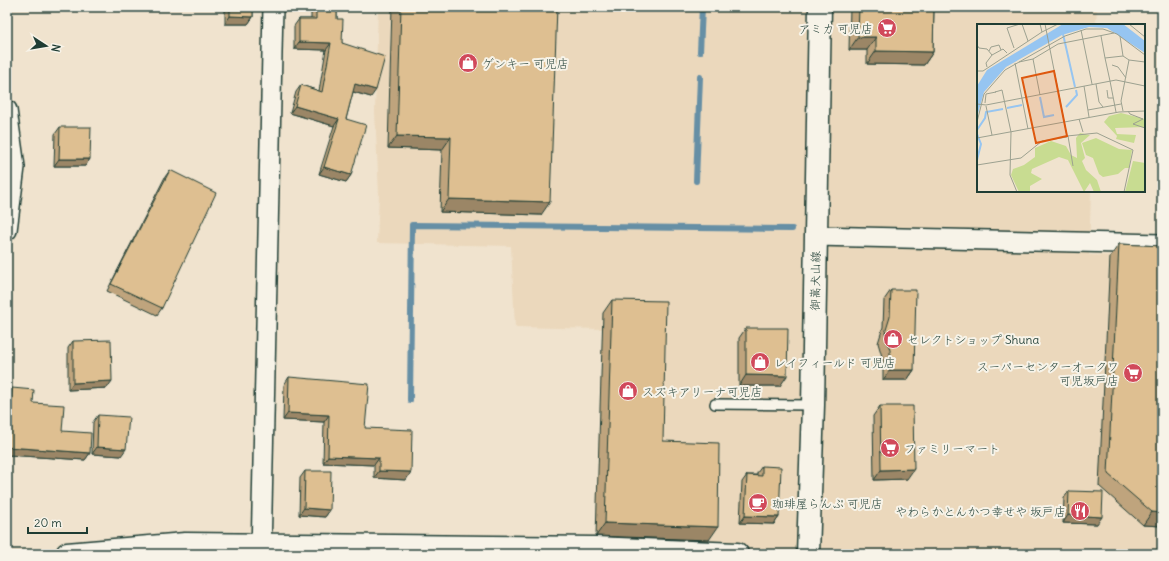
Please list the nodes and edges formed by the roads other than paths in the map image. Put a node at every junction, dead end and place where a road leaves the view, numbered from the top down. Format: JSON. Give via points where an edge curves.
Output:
{"nodes":[{"id":1,"x":273,"y":7,"type":"edge"},
{"id":2,"x":820,"y":7,"type":"edge"},
{"id":3,"x":7,"y":110,"type":"edge"},
{"id":4,"x":7,"y":230,"type":"edge"},
{"id":5,"x":815,"y":236,"type":"junction"},
{"id":6,"x":1162,"y":244,"type":"edge"},
{"id":7,"x":715,"y":404,"type":"dead end"},
{"id":8,"x":813,"y":405,"type":"junction"},
{"id":9,"x":261,"y":549,"type":"edge"},
{"id":10,"x":67,"y":554,"type":"edge"},
{"id":11,"x":737,"y":554,"type":"edge"},
{"id":12,"x":808,"y":554,"type":"edge"}],
"edges":[{"from":1,"to":9,"type":"street"},
{"from":2,"to":5,"type":"street","name":"御嵩犬山線"},
{"from":3,"to":4,"type":"street","via":[[15,167]]},
{"from":5,"to":6,"type":"street"},
{"from":5,"to":8,"type":"street","name":"御嵩犬山線"},
{"from":7,"to":8,"type":"lane"},
{"from":8,"to":12,"type":"street","name":"御嵩犬山線"},
{"from":9,"to":10,"type":"street","via":[[185,544]]},
{"from":9,"to":11,"type":"street","via":[[596,548]]}]}
